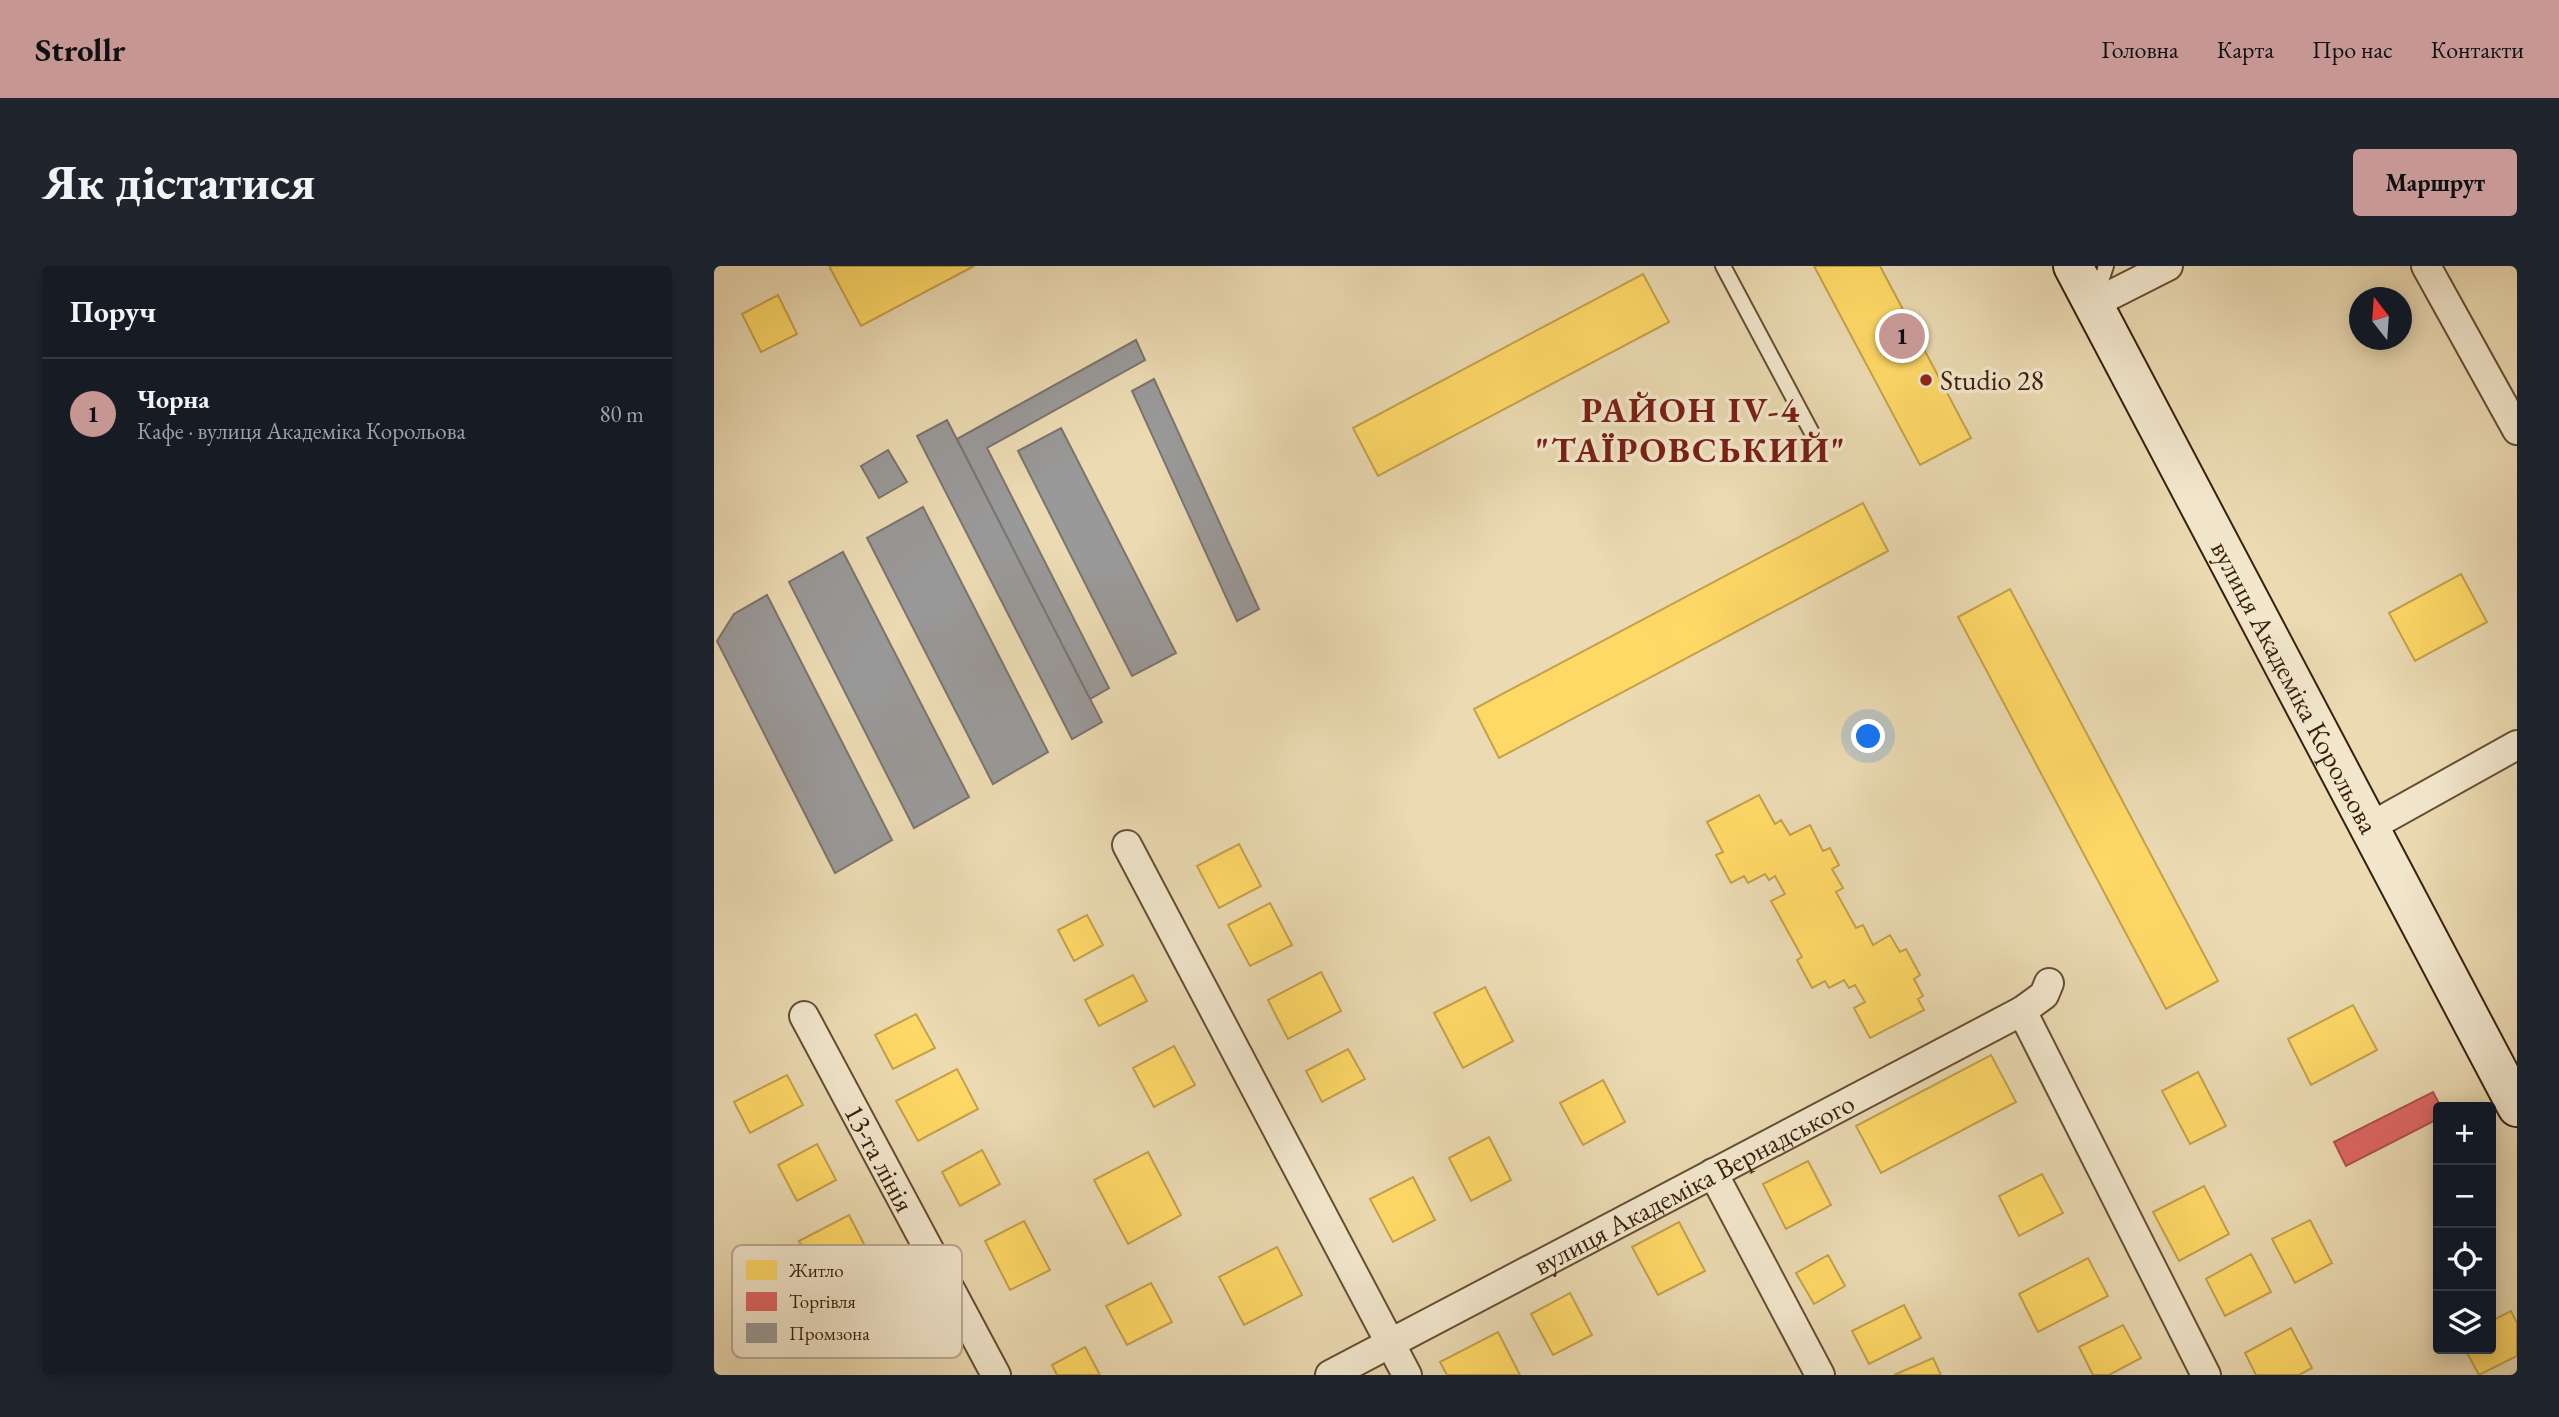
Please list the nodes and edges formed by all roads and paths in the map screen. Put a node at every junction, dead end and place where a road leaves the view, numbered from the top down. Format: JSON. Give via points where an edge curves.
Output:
{"nodes":[{"id":1,"x":1723,"y":266,"type":"edge"},
{"id":2,"x":2073,"y":266,"type":"edge"},
{"id":3,"x":2106,"y":266,"type":"edge"},
{"id":4,"x":2168,"y":266,"type":"edge"},
{"id":5,"x":2426,"y":266,"type":"edge"},
{"id":6,"x":2093,"y":304,"type":"junction"},
{"id":7,"x":2517,"y":430,"type":"edge"},
{"id":8,"x":1811,"y":431,"type":"dead end"},
{"id":9,"x":2517,"y":745,"type":"edge"},
{"id":10,"x":2368,"y":828,"type":"junction"},
{"id":11,"x":1127,"y":845,"type":"dead end"},
{"id":12,"x":2049,"y":983,"type":"dead end"},
{"id":13,"x":2022,"y":1011,"type":"junction"},
{"id":14,"x":804,"y":1016,"type":"dead end"},
{"id":15,"x":2517,"y":1107,"type":"edge"},
{"id":16,"x":1713,"y":1173,"type":"junction"},
{"id":17,"x":926,"y":1245,"type":"edge"},
{"id":18,"x":962,"y":1311,"type":"edge"},
{"id":19,"x":1391,"y":1343,"type":"junction"},
{"id":20,"x":996,"y":1375,"type":"edge"},
{"id":21,"x":1330,"y":1375,"type":"edge"},
{"id":22,"x":1407,"y":1375,"type":"edge"},
{"id":23,"x":1820,"y":1375,"type":"edge"},
{"id":24,"x":2206,"y":1375,"type":"edge"}],
"edges":[{"from":1,"to":8,"type":"lane"},
{"from":2,"to":6,"type":"main road","name":"вулиця Академіка Корольова"},
{"from":3,"to":6,"type":"lane"},
{"from":4,"to":6,"type":"street"},
{"from":5,"to":7,"type":"street"},
{"from":6,"to":10,"type":"main road","name":"вулиця Академіка Корольова"},
{"from":9,"to":10,"type":"street"},
{"from":10,"to":15,"type":"main road","name":"вулиця Академіка Корольова","via":[[2504,1071]]},
{"from":11,"to":19,"type":"street"},
{"from":12,"to":13,"type":"street","name":"вулиця Академіка Вернадського","via":[[2044,995]]},
{"from":13,"to":16,"type":"street","name":"вулиця Академіка Вернадського"},
{"from":13,"to":24,"type":"street"},
{"from":14,"to":17,"type":"street","name":"13-та лінія"},
{"from":16,"to":19,"type":"street","name":"вулиця Академіка Вернадського"},
{"from":16,"to":23,"type":"street"},
{"from":18,"to":20,"type":"street","name":"13-та лінія"},
{"from":19,"to":21,"type":"street","name":"вулиця Академіка Вернадського"},
{"from":19,"to":22,"type":"street"}]}
